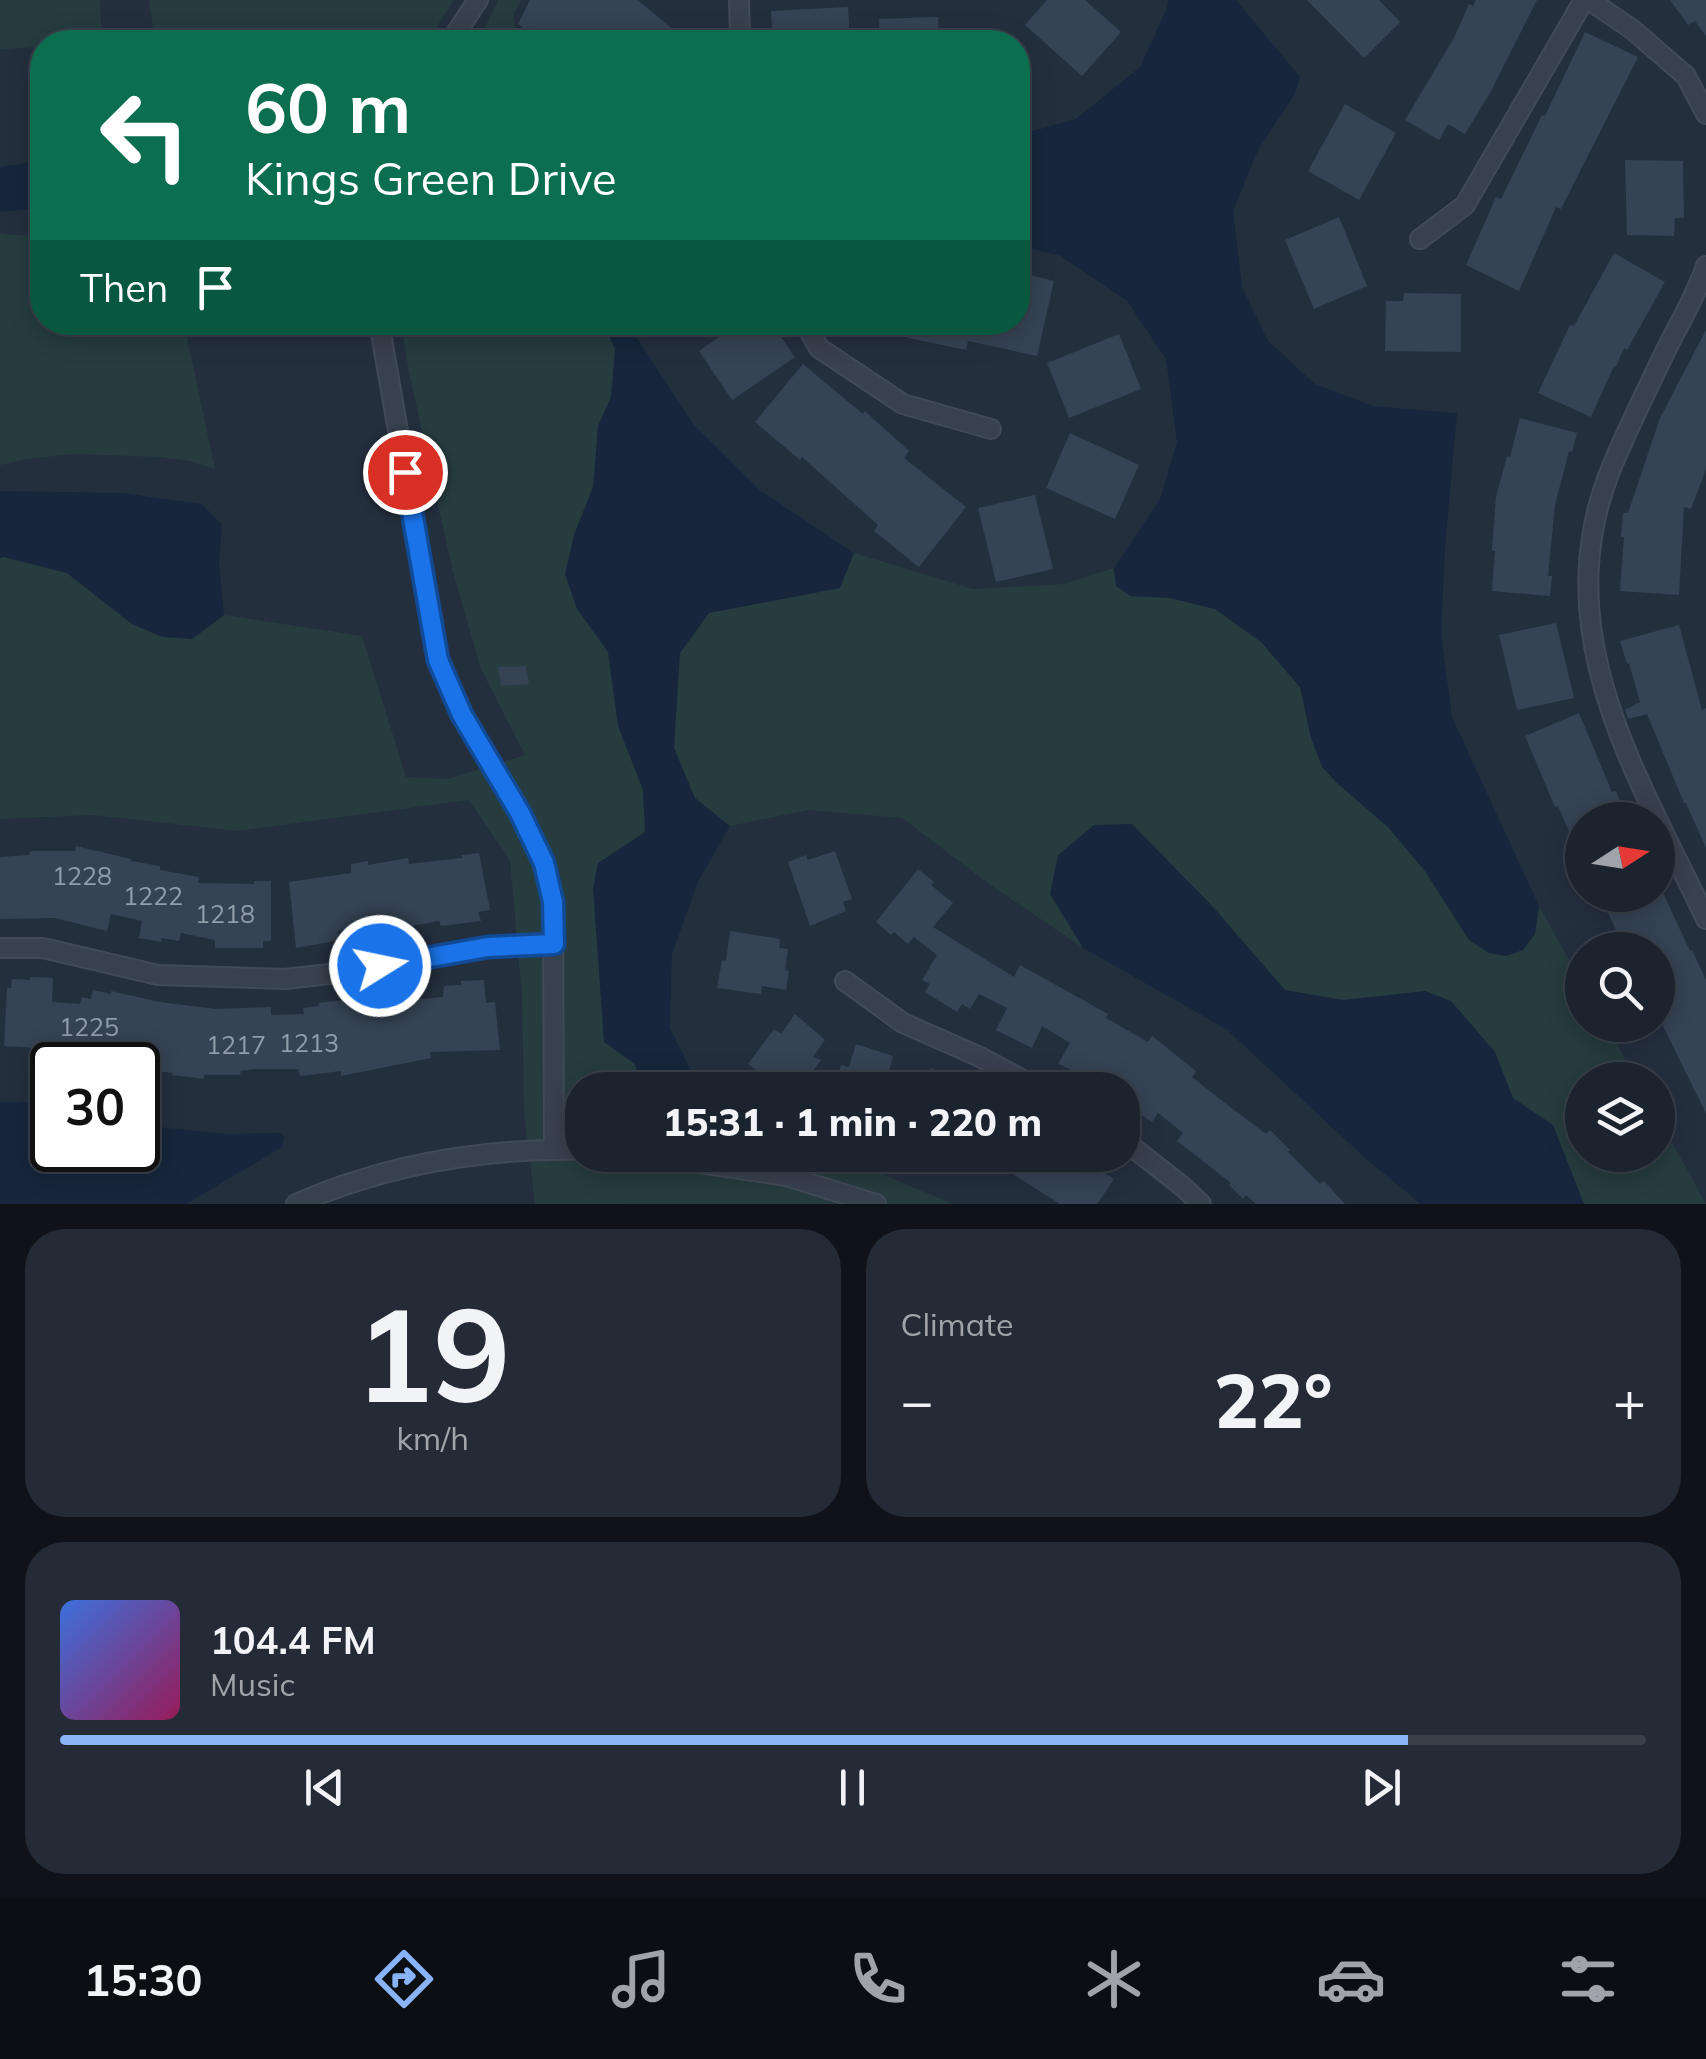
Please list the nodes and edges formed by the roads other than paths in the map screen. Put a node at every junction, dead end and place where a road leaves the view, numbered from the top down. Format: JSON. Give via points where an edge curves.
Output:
{"nodes":[{"id":1,"x":478,"y":0,"type":"edge"},
{"id":2,"x":739,"y":0,"type":"edge"},
{"id":3,"x":1587,"y":0,"type":"edge"},
{"id":4,"x":458,"y":30,"type":"edge"},
{"id":5,"x":740,"y":30,"type":"edge"},
{"id":6,"x":1706,"y":114,"type":"edge"},
{"id":7,"x":1420,"y":239,"type":"dead end"},
{"id":8,"x":1706,"y":266,"type":"edge"},
{"id":9,"x":381,"y":335,"type":"edge"},
{"id":10,"x":812,"y":335,"type":"edge"},
{"id":11,"x":991,"y":429,"type":"dead end"},
{"id":12,"x":1706,"y":919,"type":"edge"},
{"id":13,"x":554,"y":944,"type":"junction"},
{"id":14,"x":0,"y":948,"type":"edge"},
{"id":15,"x":845,"y":981,"type":"dead end"},
{"id":16,"x":1008,"y":1072,"type":"edge"},
{"id":17,"x":554,"y":1150,"type":"junction"},
{"id":18,"x":565,"y":1150,"type":"edge"},
{"id":19,"x":1140,"y":1154,"type":"edge"},
{"id":20,"x":763,"y":1172,"type":"edge"},
{"id":21,"x":296,"y":1204,"type":"edge"},
{"id":22,"x":876,"y":1204,"type":"edge"},
{"id":23,"x":1201,"y":1204,"type":"edge"}],
"edges":[{"from":1,"to":4,"type":"street"},
{"from":2,"to":5,"type":"street"},
{"from":3,"to":6,"type":"street","via":[[1686,76]]},
{"from":3,"to":7,"type":"street","via":[[1465,206]]},
{"from":8,"to":12,"type":"street","via":[[1611,469],[1588,584],[1602,686]]},
{"from":9,"to":13,"type":"street","via":[[438,660],[544,863]]},
{"from":10,"to":11,"type":"street","via":[[820,348],[903,404]]},
{"from":13,"to":14,"type":"street","via":[[488,947],[284,979],[158,974],[43,948]]},
{"from":13,"to":17,"type":"street"},
{"from":15,"to":16,"type":"street","via":[[902,1024]]},
{"from":17,"to":18,"type":"street"},
{"from":17,"to":21,"type":"street","via":[[423,1162]]},
{"from":19,"to":23,"type":"street"},
{"from":20,"to":22,"type":"street"}]}
